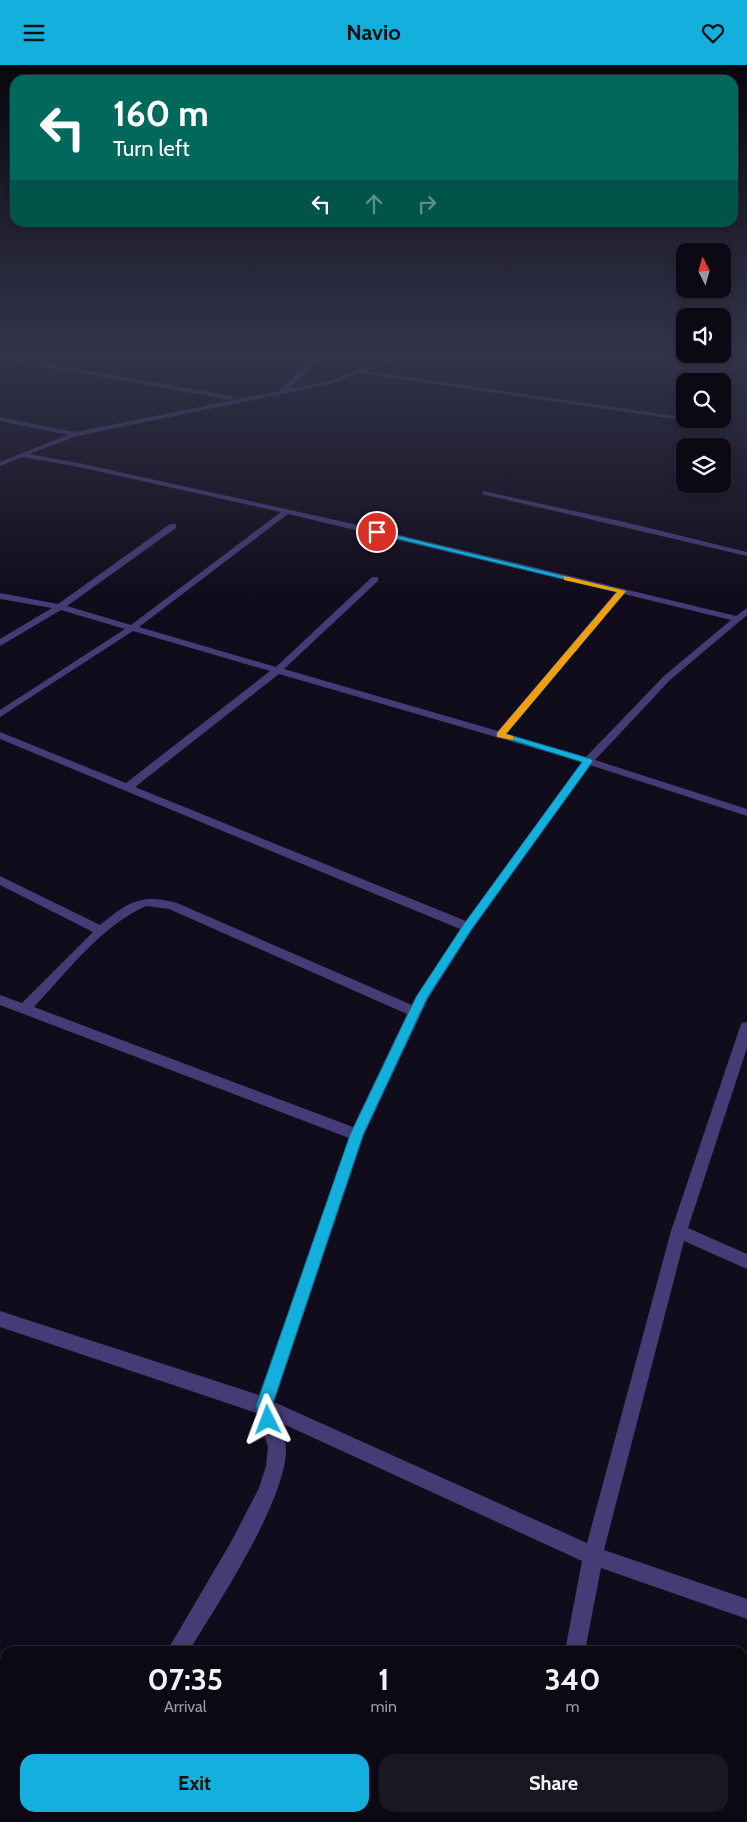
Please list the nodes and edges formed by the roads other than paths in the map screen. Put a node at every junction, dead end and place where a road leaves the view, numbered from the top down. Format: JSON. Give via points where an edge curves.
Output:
{"nodes":[{"id":1,"x":70,"y":433,"type":"edge"},
{"id":2,"x":80,"y":433,"type":"edge"},
{"id":3,"x":75,"y":434,"type":"junction"},
{"id":4,"x":21,"y":455,"type":"junction"},
{"id":5,"x":0,"y":464,"type":"edge"},
{"id":6,"x":486,"y":493,"type":"dead end"},
{"id":7,"x":287,"y":511,"type":"junction"},
{"id":8,"x":173,"y":526,"type":"dead end"},
{"id":9,"x":747,"y":554,"type":"edge"},
{"id":10,"x":375,"y":579,"type":"dead end"},
{"id":11,"x":622,"y":591,"type":"junction"},
{"id":12,"x":0,"y":595,"type":"edge"},
{"id":13,"x":60,"y":607,"type":"junction"},
{"id":14,"x":747,"y":611,"type":"edge"},
{"id":15,"x":737,"y":619,"type":"junction"},
{"id":16,"x":132,"y":628,"type":"junction"},
{"id":17,"x":0,"y":643,"type":"edge"},
{"id":18,"x":278,"y":670,"type":"junction"},
{"id":19,"x":0,"y":714,"type":"edge"},
{"id":20,"x":0,"y":735,"type":"edge"},
{"id":21,"x":500,"y":735,"type":"junction"},
{"id":22,"x":588,"y":761,"type":"junction"},
{"id":23,"x":128,"y":787,"type":"junction"},
{"id":24,"x":747,"y":813,"type":"edge"},
{"id":25,"x":0,"y":880,"type":"edge"},
{"id":26,"x":468,"y":927,"type":"junction"},
{"id":27,"x":102,"y":931,"type":"junction"},
{"id":28,"x":0,"y":1000,"type":"edge"},
{"id":29,"x":24,"y":1009,"type":"junction"},
{"id":30,"x":415,"y":1012,"type":"junction"},
{"id":31,"x":747,"y":1027,"type":"edge"},
{"id":32,"x":356,"y":1135,"type":"junction"},
{"id":33,"x":679,"y":1231,"type":"junction"},
{"id":34,"x":747,"y":1262,"type":"edge"},
{"id":35,"x":0,"y":1319,"type":"edge"},
{"id":36,"x":264,"y":1406,"type":"junction"},
{"id":37,"x":593,"y":1556,"type":"junction"},
{"id":38,"x":747,"y":1609,"type":"edge"},
{"id":39,"x":180,"y":1646,"type":"edge"},
{"id":40,"x":576,"y":1646,"type":"edge"}],
"edges":[{"from":1,"to":3,"type":"street"},
{"from":2,"to":3,"type":"street"},
{"from":3,"to":4,"type":"street"},
{"from":4,"to":5,"type":"street"},
{"from":4,"to":7,"type":"street"},
{"from":6,"to":9,"type":"street"},
{"from":7,"to":11,"type":"street"},
{"from":7,"to":16,"type":"street"},
{"from":8,"to":13,"type":"street"},
{"from":10,"to":18,"type":"street"},
{"from":11,"to":15,"type":"street"},
{"from":11,"to":21,"type":"street"},
{"from":12,"to":13,"type":"street"},
{"from":13,"to":16,"type":"street"},
{"from":13,"to":17,"type":"street"},
{"from":14,"to":15,"type":"street"},
{"from":15,"to":22,"type":"street","via":[[667,678]]},
{"from":16,"to":18,"type":"street"},
{"from":16,"to":19,"type":"street"},
{"from":18,"to":21,"type":"street"},
{"from":18,"to":23,"type":"street"},
{"from":20,"to":23,"type":"street"},
{"from":21,"to":22,"type":"street"},
{"from":22,"to":24,"type":"street"},
{"from":22,"to":26,"type":"street"},
{"from":23,"to":26,"type":"street"},
{"from":25,"to":27,"type":"street"},
{"from":26,"to":30,"type":"street"},
{"from":27,"to":29,"type":"street"},
{"from":27,"to":30,"type":"street","via":[[131,907],[157,901]]},
{"from":28,"to":29,"type":"street"},
{"from":29,"to":32,"type":"street"},
{"from":30,"to":32,"type":"street"},
{"from":31,"to":33,"type":"street"},
{"from":32,"to":36,"type":"street"},
{"from":33,"to":34,"type":"street"},
{"from":33,"to":37,"type":"street"},
{"from":35,"to":36,"type":"street"},
{"from":36,"to":37,"type":"street"},
{"from":36,"to":39,"type":"street","via":[[277,1448],[270,1485]]},
{"from":37,"to":38,"type":"street"},
{"from":37,"to":40,"type":"street"}]}
